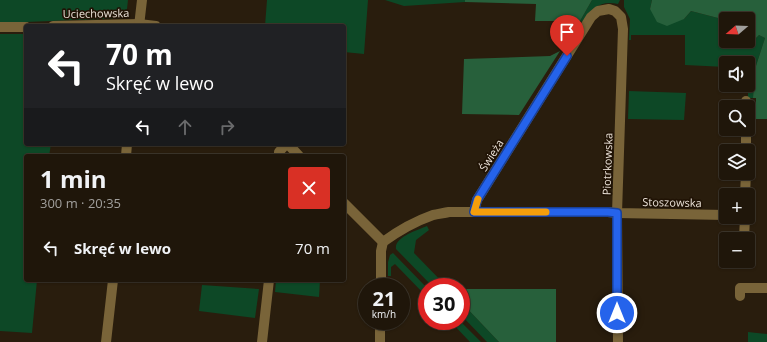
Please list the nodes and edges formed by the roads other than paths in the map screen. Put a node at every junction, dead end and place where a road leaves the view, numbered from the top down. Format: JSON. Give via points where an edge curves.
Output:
{"nodes":[{"id":1,"x":142,"y":0,"type":"edge"},
{"id":2,"x":618,"y":13,"type":"joint"},
{"id":3,"x":139,"y":24,"type":"edge"},
{"id":4,"x":0,"y":27,"type":"edge"},
{"id":5,"x":24,"y":27,"type":"edge"},
{"id":6,"x":285,"y":146,"type":"edge"},
{"id":7,"x":289,"y":146,"type":"edge"},
{"id":8,"x":279,"y":154,"type":"edge"},
{"id":9,"x":298,"y":154,"type":"edge"},
{"id":10,"x":346,"y":204,"type":"edge"},
{"id":11,"x":474,"y":212,"type":"junction"},
{"id":12,"x":617,"y":213,"type":"junction"},
{"id":13,"x":719,"y":215,"type":"edge"},
{"id":14,"x":383,"y":242,"type":"junction"},
{"id":15,"x":380,"y":278,"type":"edge"},
{"id":16,"x":113,"y":282,"type":"edge"},
{"id":17,"x":269,"y":282,"type":"edge"},
{"id":18,"x":767,"y":288,"type":"edge"},
{"id":19,"x":740,"y":296,"type":"dead end"},
{"id":20,"x":380,"y":330,"type":"edge"},
{"id":21,"x":106,"y":342,"type":"edge"},
{"id":22,"x":262,"y":342,"type":"edge"},
{"id":23,"x":380,"y":342,"type":"edge"},
{"id":24,"x":618,"y":342,"type":"edge"}],
"edges":[{"from":1,"to":3,"type":"street"},
{"from":2,"to":11,"type":"street","name":"Świeża","via":[[603,10],[591,17],[477,200]]},
{"from":2,"to":12,"type":"street","name":"Piotrkowska","via":[[623,29]]},
{"from":4,"to":5,"type":"street"},
{"from":6,"to":8,"type":"street"},
{"from":7,"to":9,"type":"street"},
{"from":10,"to":14,"type":"street"},
{"from":11,"to":12,"type":"street","name":"Stoszowska"},
{"from":11,"to":14,"type":"street","via":[[434,215]]},
{"from":12,"to":13,"type":"street","name":"Stoszowska"},
{"from":12,"to":24,"type":"street","name":"Piotrkowska"},
{"from":14,"to":15,"type":"street"},
{"from":16,"to":21,"type":"street"},
{"from":17,"to":22,"type":"street"},
{"from":18,"to":19,"type":"street","via":[[740,288]]},
{"from":20,"to":23,"type":"street"}]}
